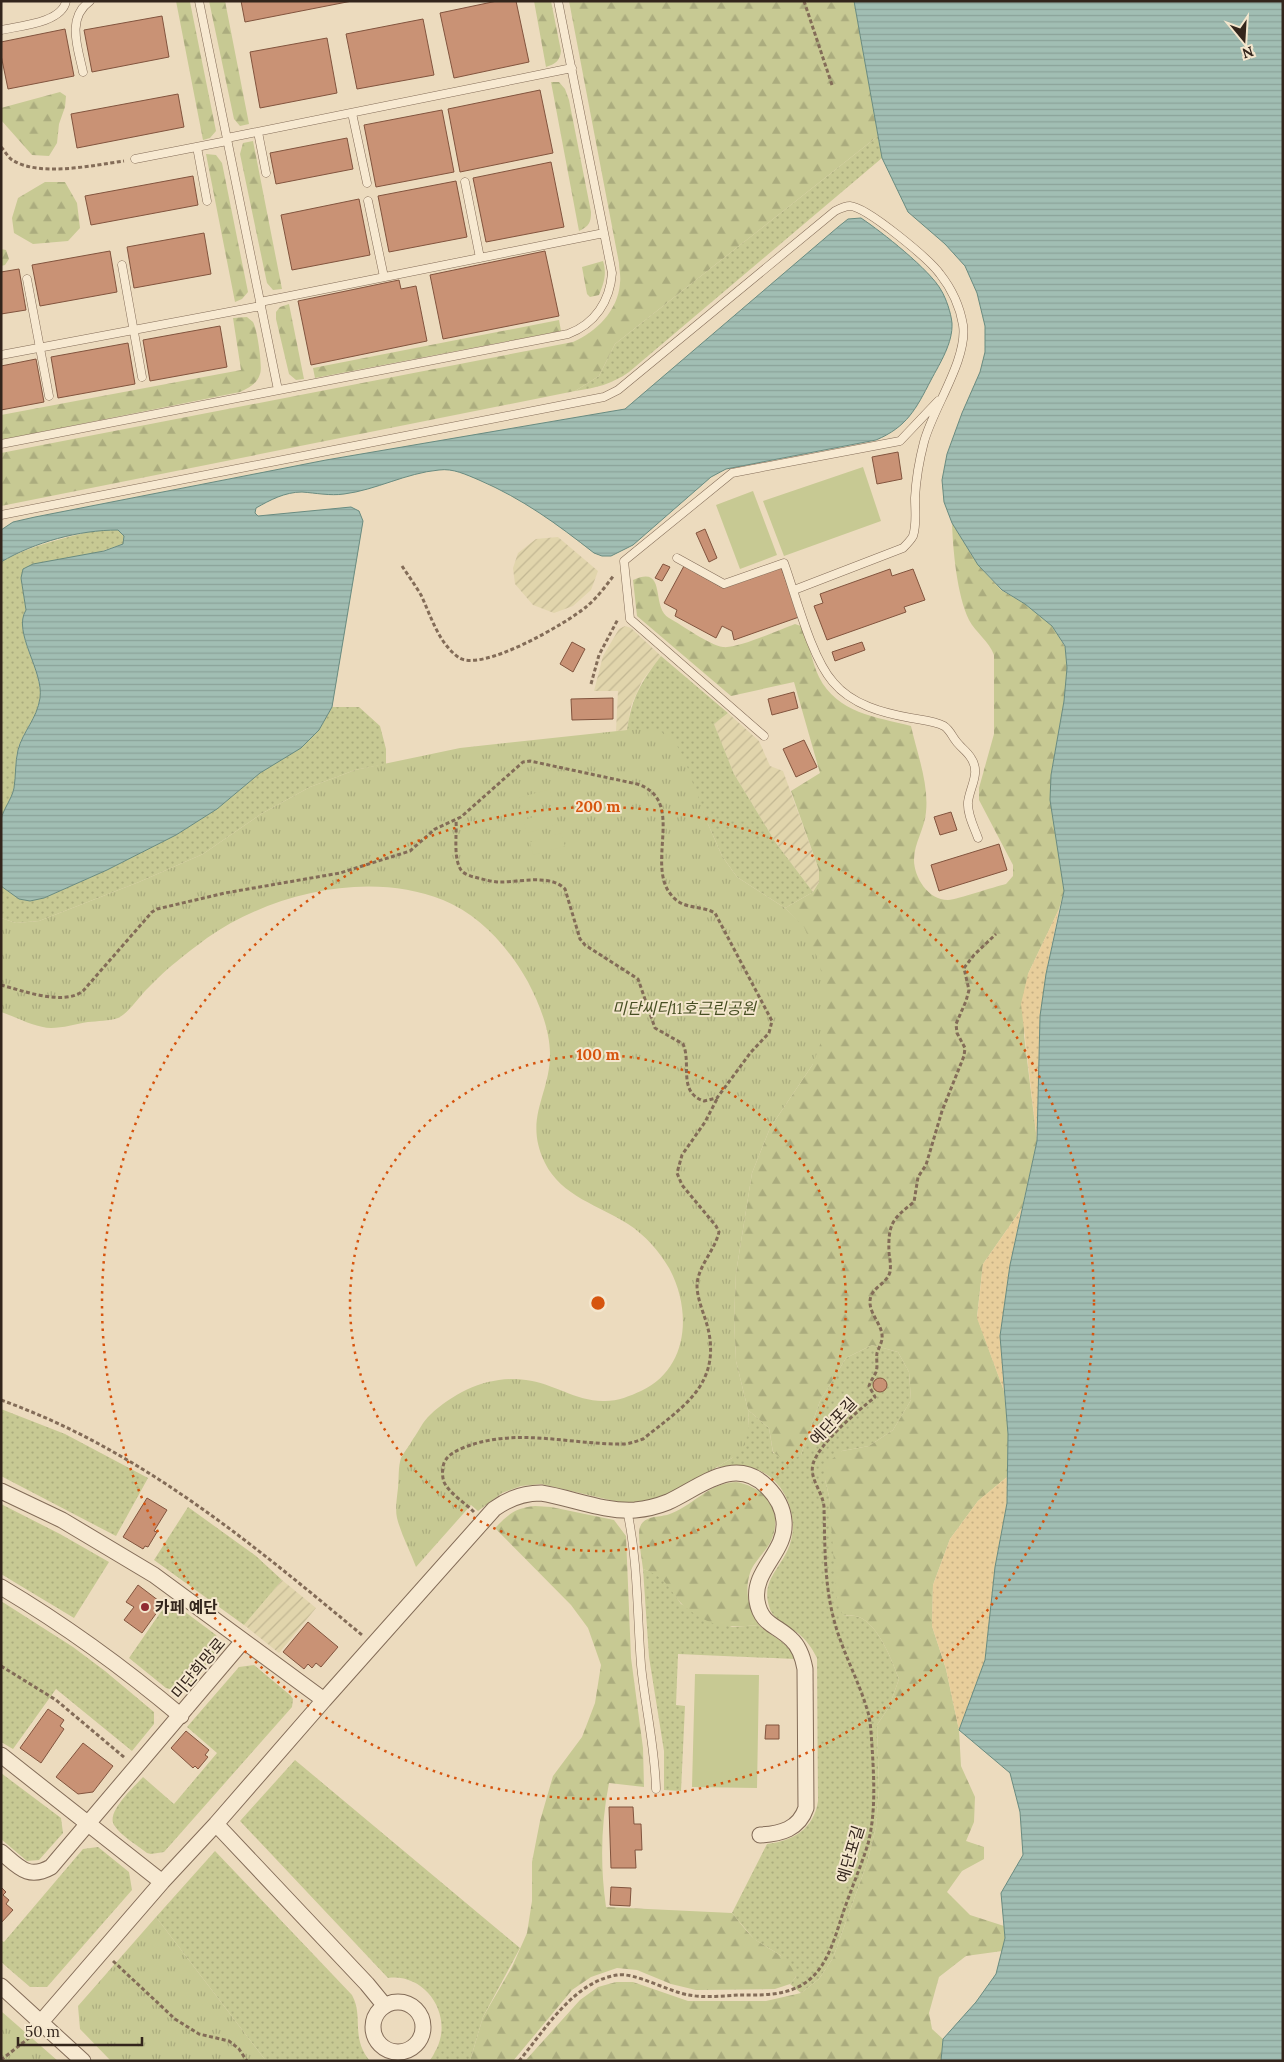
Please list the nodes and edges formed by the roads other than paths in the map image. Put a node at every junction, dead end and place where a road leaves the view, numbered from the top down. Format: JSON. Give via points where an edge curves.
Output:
{"nodes":[{"id":1,"x":66,"y":1,"type":"edge"},
{"id":2,"x":90,"y":1,"type":"edge"},
{"id":3,"x":199,"y":1,"type":"edge"},
{"id":4,"x":558,"y":1,"type":"edge"},
{"id":5,"x":1,"y":30,"type":"edge"},
{"id":6,"x":572,"y":68,"type":"junction"},
{"id":7,"x":83,"y":72,"type":"dead end"},
{"id":8,"x":352,"y":113,"type":"junction"},
{"id":9,"x":258,"y":132,"type":"junction"},
{"id":10,"x":227,"y":140,"type":"junction"},
{"id":11,"x":197,"y":147,"type":"junction"},
{"id":12,"x":135,"y":159,"type":"road end"},
{"id":13,"x":266,"y":173,"type":"dead end"},
{"id":14,"x":465,"y":182,"type":"dead end"},
{"id":15,"x":367,"y":183,"type":"dead end"},
{"id":16,"x":207,"y":201,"type":"dead end"},
{"id":17,"x":368,"y":201,"type":"dead end"},
{"id":18,"x":604,"y":233,"type":"junction"},
{"id":19,"x":480,"y":258,"type":"junction"},
{"id":20,"x":122,"y":265,"type":"dead end"},
{"id":21,"x":384,"y":277,"type":"junction"},
{"id":22,"x":27,"y":279,"type":"dead end"},
{"id":23,"x":260,"y":304,"type":"junction"},
{"id":24,"x":133,"y":330,"type":"junction"},
{"id":25,"x":40,"y":348,"type":"junction"},
{"id":26,"x":1,"y":355,"type":"edge"},
{"id":27,"x":142,"y":377,"type":"dead end"},
{"id":28,"x":278,"y":390,"type":"junction"},
{"id":29,"x":49,"y":396,"type":"dead end"},
{"id":30,"x":941,"y":398,"type":"junction"},
{"id":31,"x":1,"y":444,"type":"edge"},
{"id":32,"x":1,"y":515,"type":"edge"},
{"id":33,"x":677,"y":558,"type":"dead end"},
{"id":34,"x":794,"y":590,"type":"junction"},
{"id":35,"x":764,"y":736,"type":"dead end"},
{"id":36,"x":978,"y":838,"type":"dead end"},
{"id":37,"x":1,"y":1490,"type":"edge"},
{"id":38,"x":627,"y":1510,"type":"junction"},
{"id":39,"x":1,"y":1588,"type":"edge"},
{"id":40,"x":243,"y":1641,"type":"junction"},
{"id":41,"x":324,"y":1700,"type":"junction"},
{"id":42,"x":181,"y":1716,"type":"junction"},
{"id":43,"x":1,"y":1755,"type":"edge"},
{"id":44,"x":656,"y":1789,"type":"dead end"},
{"id":45,"x":90,"y":1823,"type":"junction"},
{"id":46,"x":216,"y":1824,"type":"junction"},
{"id":47,"x":760,"y":1835,"type":"dead end"},
{"id":48,"x":1,"y":1852,"type":"edge"},
{"id":49,"x":162,"y":1882,"type":"junction"},
{"id":50,"x":1,"y":1986,"type":"edge"},
{"id":51,"x":385,"y":2006,"type":"dead end"},
{"id":52,"x":38,"y":2028,"type":"junction"},
{"id":53,"x":83,"y":2061,"type":"edge"}],
"edges":[{"from":1,"to":5,"type":"lane","via":[[59,13],[46,21]]},
{"from":2,"to":7,"type":"lane","via":[[76,17],[75,26]]},
{"from":3,"to":10,"type":"lane"},
{"from":4,"to":6,"type":"lane"},
{"from":6,"to":8,"type":"lane"},
{"from":6,"to":18,"type":"lane"},
{"from":8,"to":9,"type":"lane"},
{"from":8,"to":15,"type":"lane"},
{"from":9,"to":10,"type":"lane"},
{"from":9,"to":13,"type":"lane"},
{"from":10,"to":11,"type":"lane"},
{"from":10,"to":23,"type":"lane"},
{"from":11,"to":12,"type":"lane"},
{"from":11,"to":16,"type":"lane"},
{"from":14,"to":19,"type":"lane"},
{"from":17,"to":21,"type":"lane"},
{"from":18,"to":19,"type":"lane"},
{"from":18,"to":28,"type":"lane","via":[[612,272],[611,287],[600,310],[580,330]]},
{"from":19,"to":21,"type":"lane"},
{"from":20,"to":24,"type":"lane"},
{"from":21,"to":23,"type":"lane"},
{"from":22,"to":25,"type":"lane"},
{"from":23,"to":24,"type":"lane"},
{"from":23,"to":28,"type":"lane"},
{"from":24,"to":25,"type":"lane"},
{"from":24,"to":27,"type":"lane"},
{"from":25,"to":26,"type":"lane"},
{"from":25,"to":29,"type":"lane"},
{"from":28,"to":31,"type":"lane"},
{"from":30,"to":32,"type":"lane","via":[[964,343],[963,325],[949,288],[938,272],[901,239],[871,215],[850,206],[835,211],[618,390],[604,397]]},
{"from":30,"to":34,"type":"lane","via":[[924,440],[917,469],[916,524],[912,538],[903,548]]},
{"from":30,"to":35,"type":"lane","via":[[900,441],[732,473],[624,560],[630,619]]},
{"from":33,"to":34,"type":"lane","via":[[724,584],[784,563]]},
{"from":34,"to":36,"type":"lane","via":[[814,645],[834,683],[849,697],[869,707],[946,727],[968,753],[975,776],[968,810]]},
{"from":37,"to":40,"type":"street","name":"미단희망로","via":[[62,1520],[154,1575]]},
{"from":38,"to":41,"type":"street","via":[[542,1493],[506,1500]]},
{"from":38,"to":44,"type":"lane","via":[[635,1554],[642,1664]]},
{"from":38,"to":47,"type":"street","via":[[668,1502],[726,1473],[752,1477],[763,1483],[780,1506],[784,1532],[758,1579],[756,1592],[762,1615],[770,1625],[790,1638],[804,1662],[807,1801],[803,1816],[797,1823],[781,1833]]},
{"from":39,"to":42,"type":"street","via":[[88,1643]]},
{"from":40,"to":41,"type":"street"},
{"from":40,"to":42,"type":"street","name":"미단희망로"},
{"from":41,"to":46,"type":"street"},
{"from":42,"to":45,"type":"street","name":"미단희망로"},
{"from":43,"to":45,"type":"street"},
{"from":45,"to":48,"type":"street","name":"미단희망로","via":[[43,1872],[36,1874],[19,1868]]},
{"from":45,"to":49,"type":"street"},
{"from":46,"to":49,"type":"street"},
{"from":46,"to":51,"type":"street","via":[[361,1976]]},
{"from":49,"to":52,"type":"street"},
{"from":50,"to":52,"type":"street"},
{"from":52,"to":53,"type":"street"}]}
